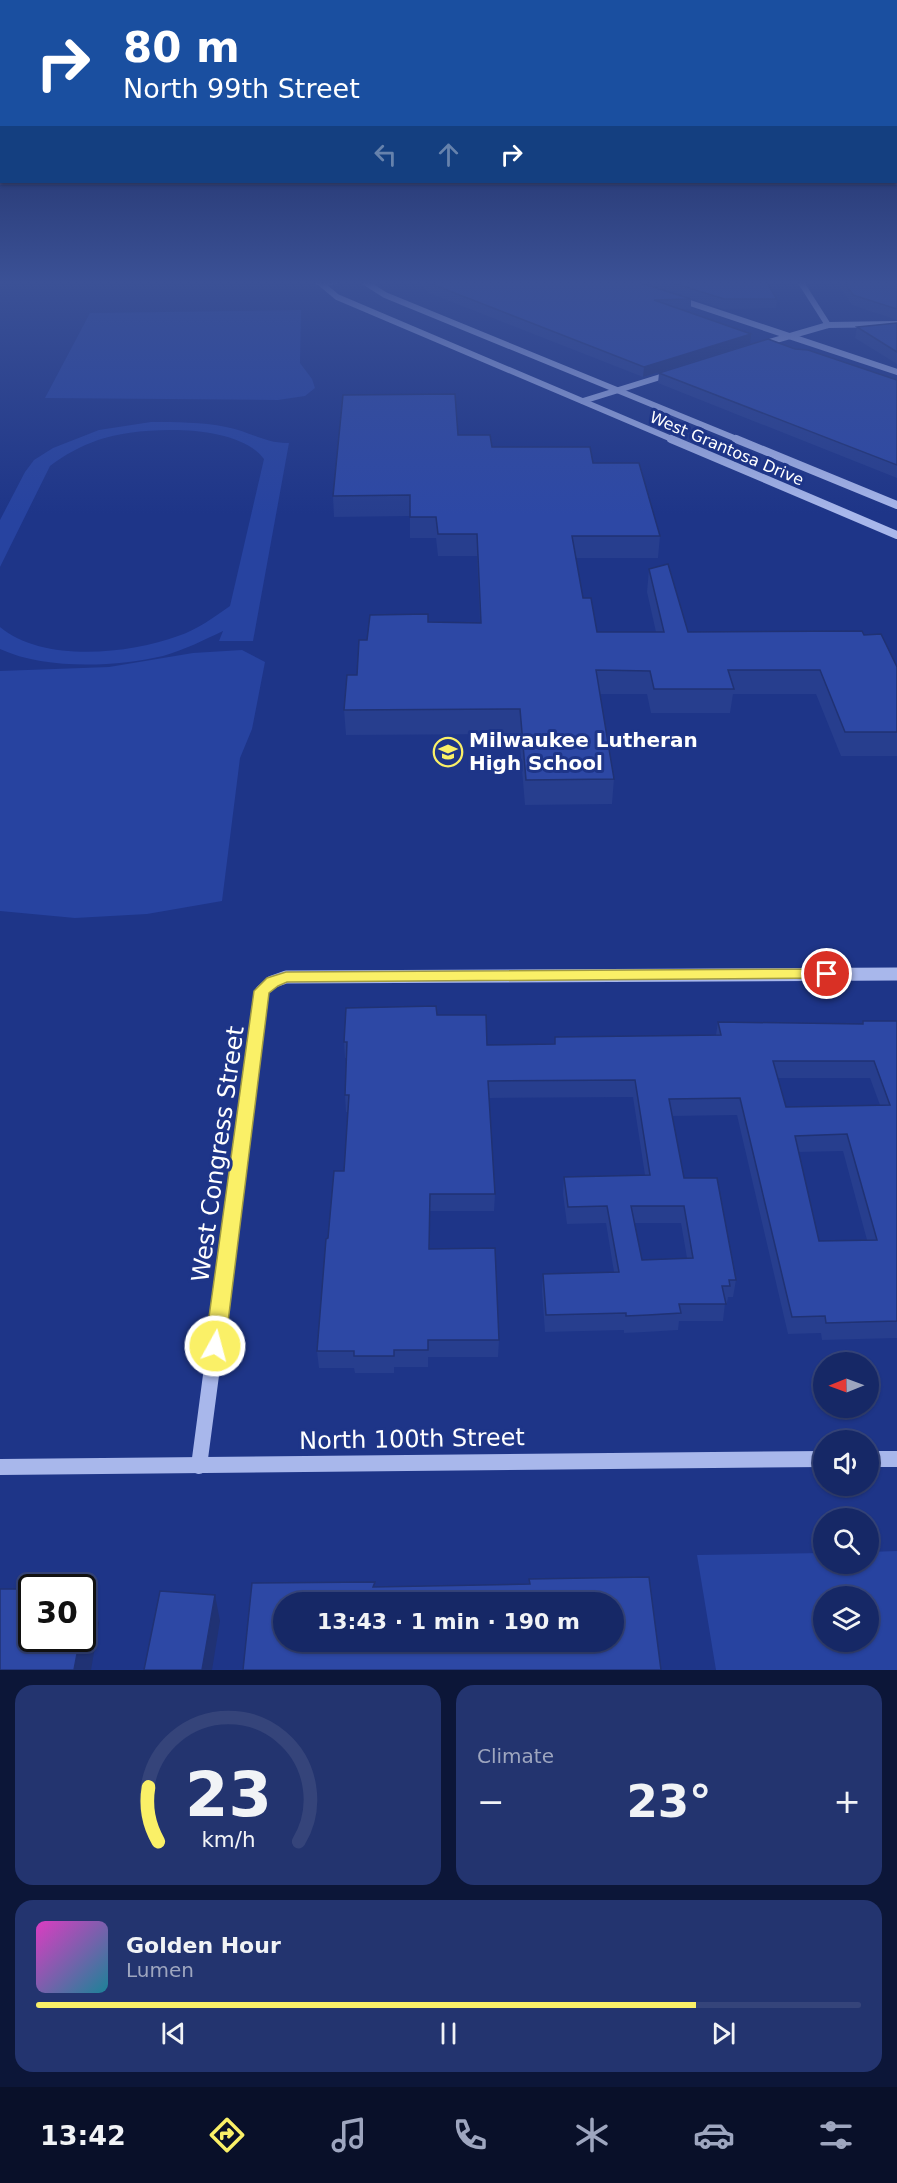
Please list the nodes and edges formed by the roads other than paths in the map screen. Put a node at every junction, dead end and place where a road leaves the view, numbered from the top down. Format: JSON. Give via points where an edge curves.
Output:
{"nodes":[{"id":1,"x":483,"y":359,"type":"edge"},
{"id":2,"x":542,"y":359,"type":"edge"},
{"id":3,"x":858,"y":359,"type":"edge"},
{"id":4,"x":675,"y":372,"type":"edge"},
{"id":5,"x":897,"y":372,"type":"edge"},
{"id":6,"x":618,"y":390,"type":"junction"},
{"id":7,"x":583,"y":401,"type":"junction"},
{"id":8,"x":897,"y":505,"type":"edge"},
{"id":9,"x":897,"y":535,"type":"edge"},
{"id":10,"x":897,"y":974,"type":"edge"},
{"id":11,"x":879,"y":1459,"type":"edge"},
{"id":12,"x":897,"y":1459,"type":"edge"},
{"id":13,"x":813,"y":1460,"type":"edge"},
{"id":14,"x":199,"y":1466,"type":"junction"},
{"id":15,"x":0,"y":1467,"type":"edge"}],
"edges":[{"from":1,"to":7,"type":"street","name":"West Grantosa Drive"},
{"from":2,"to":6,"type":"street","name":"West Grantosa Drive"},
{"from":3,"to":5,"type":"street"},
{"from":4,"to":6,"type":"street"},
{"from":6,"to":7,"type":"street"},
{"from":6,"to":8,"type":"street","name":"West Grantosa Drive"},
{"from":7,"to":9,"type":"street","name":"West Grantosa Drive"},
{"from":10,"to":14,"type":"street","name":"West Congress Street","via":[[286,977],[272,982],[262,991]]},
{"from":11,"to":12,"type":"street"},
{"from":13,"to":14,"type":"street","name":"North 100th Street"},
{"from":14,"to":15,"type":"street","name":"North 100th Street"}]}
